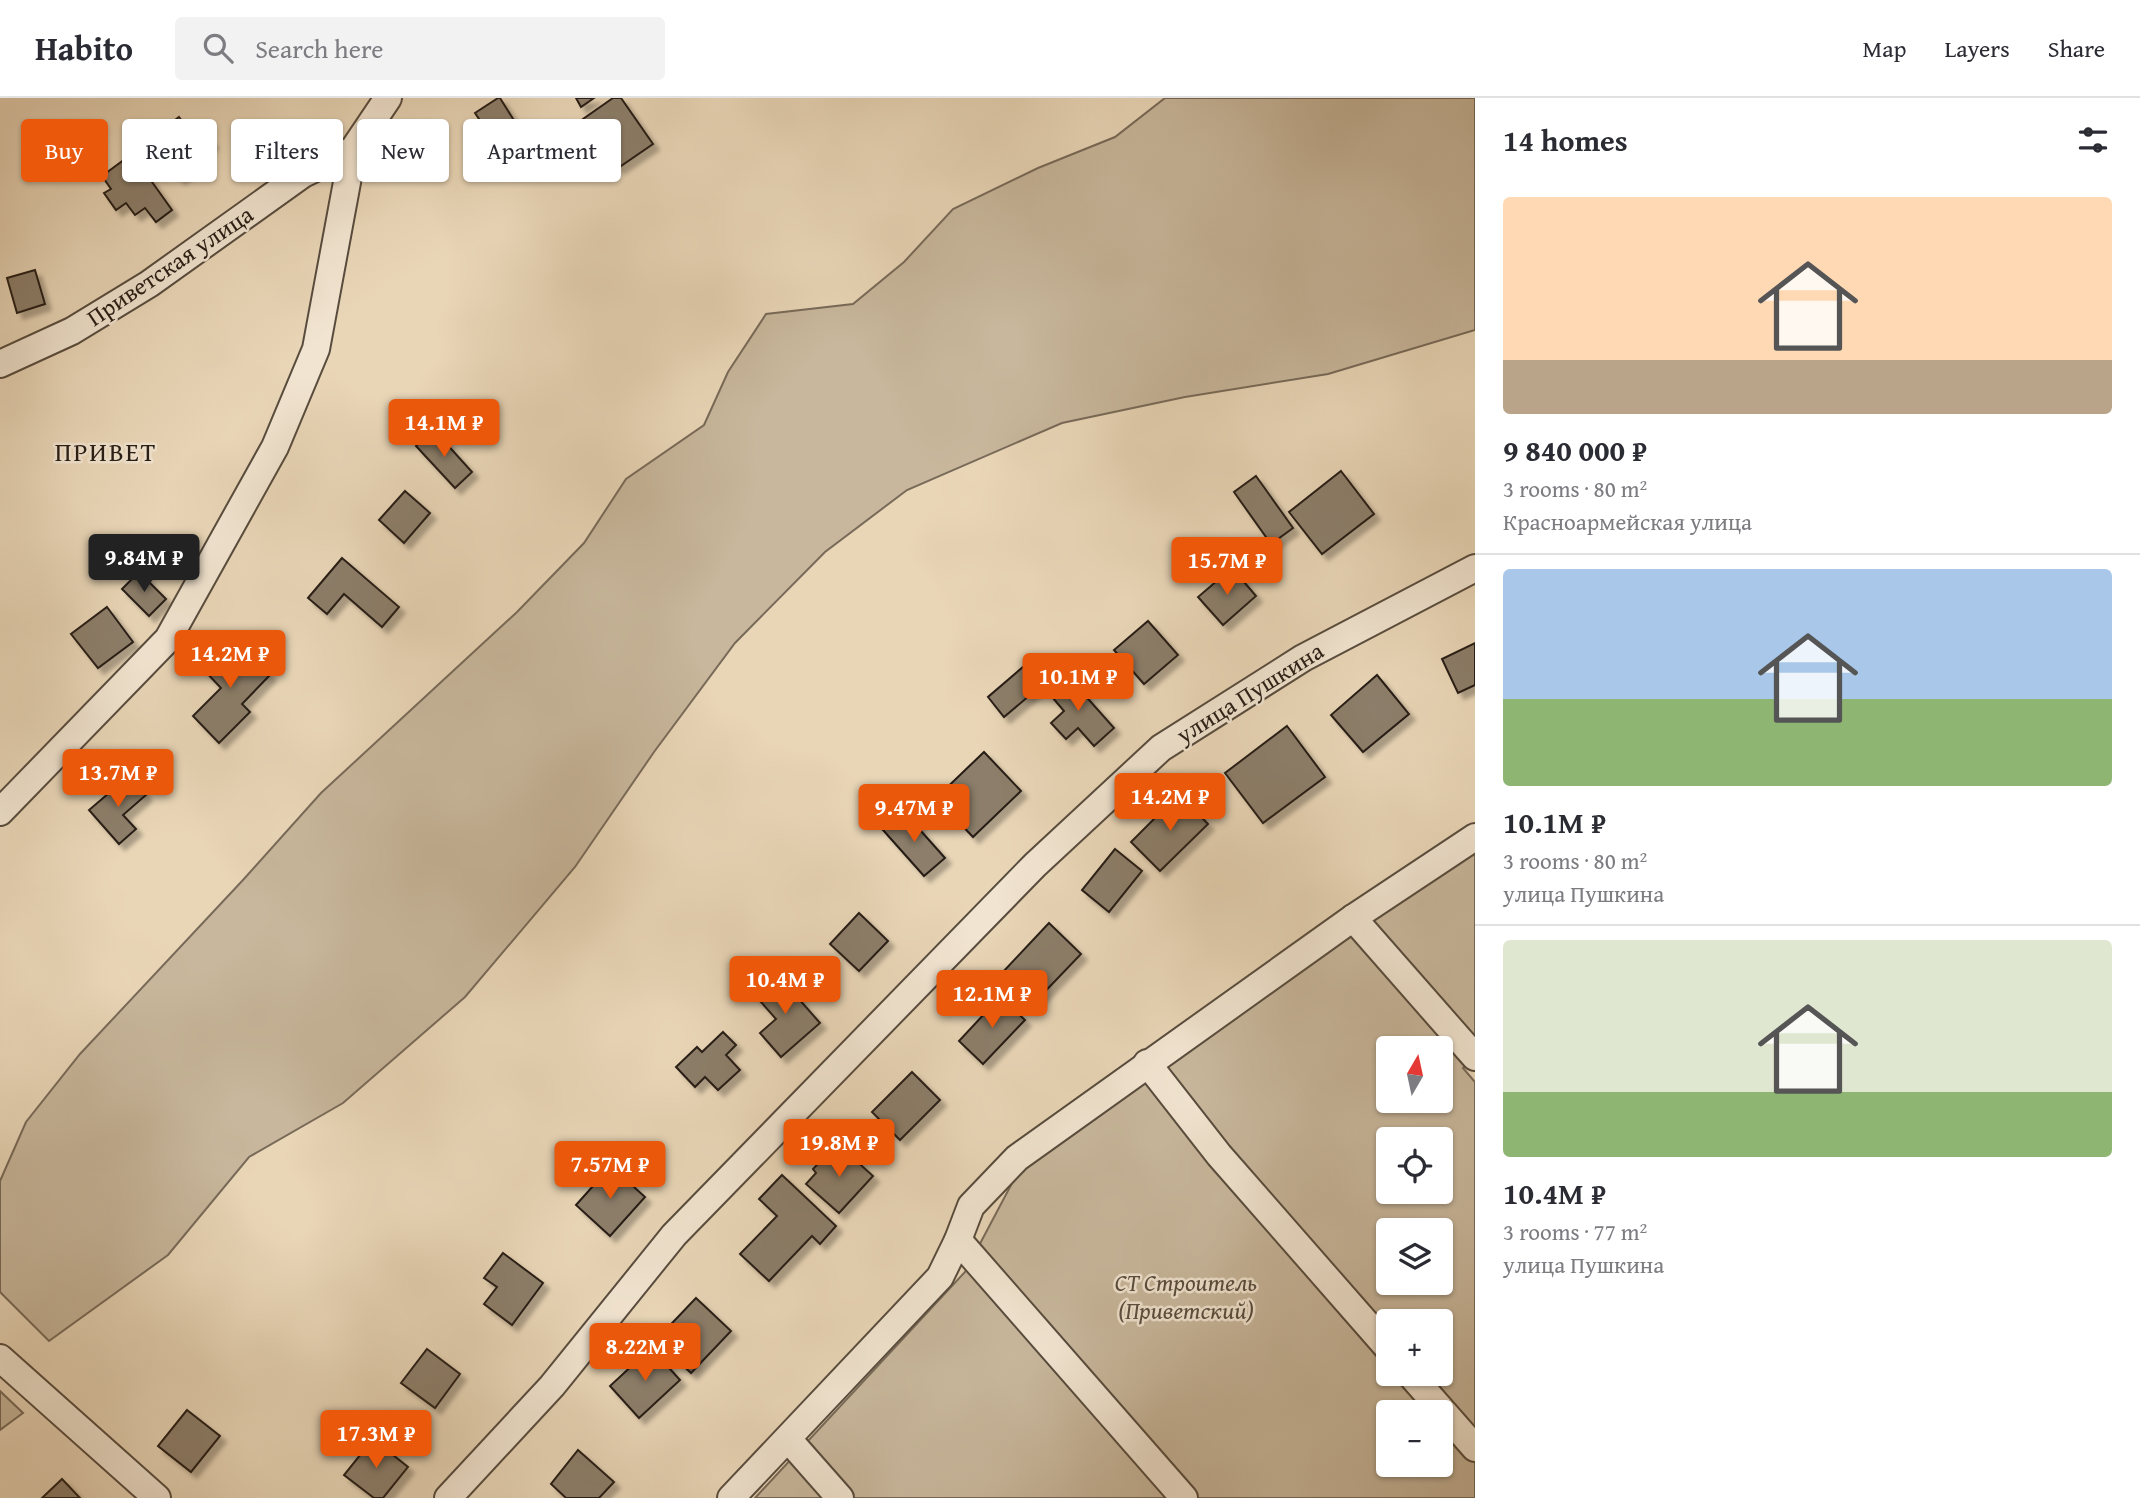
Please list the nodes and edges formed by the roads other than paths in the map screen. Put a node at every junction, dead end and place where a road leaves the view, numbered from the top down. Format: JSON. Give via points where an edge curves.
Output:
{"nodes":[{"id":1,"x":388,"y":98,"type":"edge"},
{"id":2,"x":353,"y":150,"type":"junction"},
{"id":3,"x":0,"y":364,"type":"edge"},
{"id":4,"x":1475,"y":568,"type":"edge"},
{"id":5,"x":0,"y":812,"type":"edge"},
{"id":6,"x":1475,"y":837,"type":"edge"},
{"id":7,"x":1353,"y":918,"type":"junction"},
{"id":8,"x":1475,"y":1057,"type":"edge"},
{"id":9,"x":1147,"y":1063,"type":"junction"},
{"id":10,"x":958,"y":1240,"type":"junction"},
{"id":11,"x":1376,"y":1334,"type":"edge"},
{"id":12,"x":0,"y":1358,"type":"edge"},
{"id":13,"x":1421,"y":1386,"type":"edge"},
{"id":14,"x":788,"y":1439,"type":"junction"},
{"id":15,"x":1475,"y":1448,"type":"edge"},
{"id":16,"x":157,"y":1498,"type":"edge"},
{"id":17,"x":448,"y":1498,"type":"edge"},
{"id":18,"x":731,"y":1498,"type":"edge"},
{"id":19,"x":840,"y":1498,"type":"edge"},
{"id":20,"x":1184,"y":1498,"type":"edge"}],
"edges":[{"from":1,"to":2,"type":"street"},
{"from":2,"to":3,"type":"street","name":"Приветская улица","via":[[303,174],[149,284],[72,331]]},
{"from":2,"to":5,"type":"street","via":[[316,349],[275,447],[168,639]]},
{"from":4,"to":17,"type":"street","name":"улица Пушкина","via":[[1303,658],[1161,748],[1035,865],[683,1225],[552,1386]]},
{"from":6,"to":7,"type":"street"},
{"from":7,"to":8,"type":"street"},
{"from":7,"to":9,"type":"street"},
{"from":9,"to":10,"type":"street","via":[[1017,1158],[971,1206]]},
{"from":9,"to":11,"type":"street","via":[[1219,1155]]},
{"from":10,"to":14,"type":"street","via":[[940,1277]]},
{"from":10,"to":20,"type":"street"},
{"from":12,"to":16,"type":"street"},
{"from":13,"to":15,"type":"street"},
{"from":14,"to":18,"type":"street"},
{"from":14,"to":19,"type":"street"}]}
